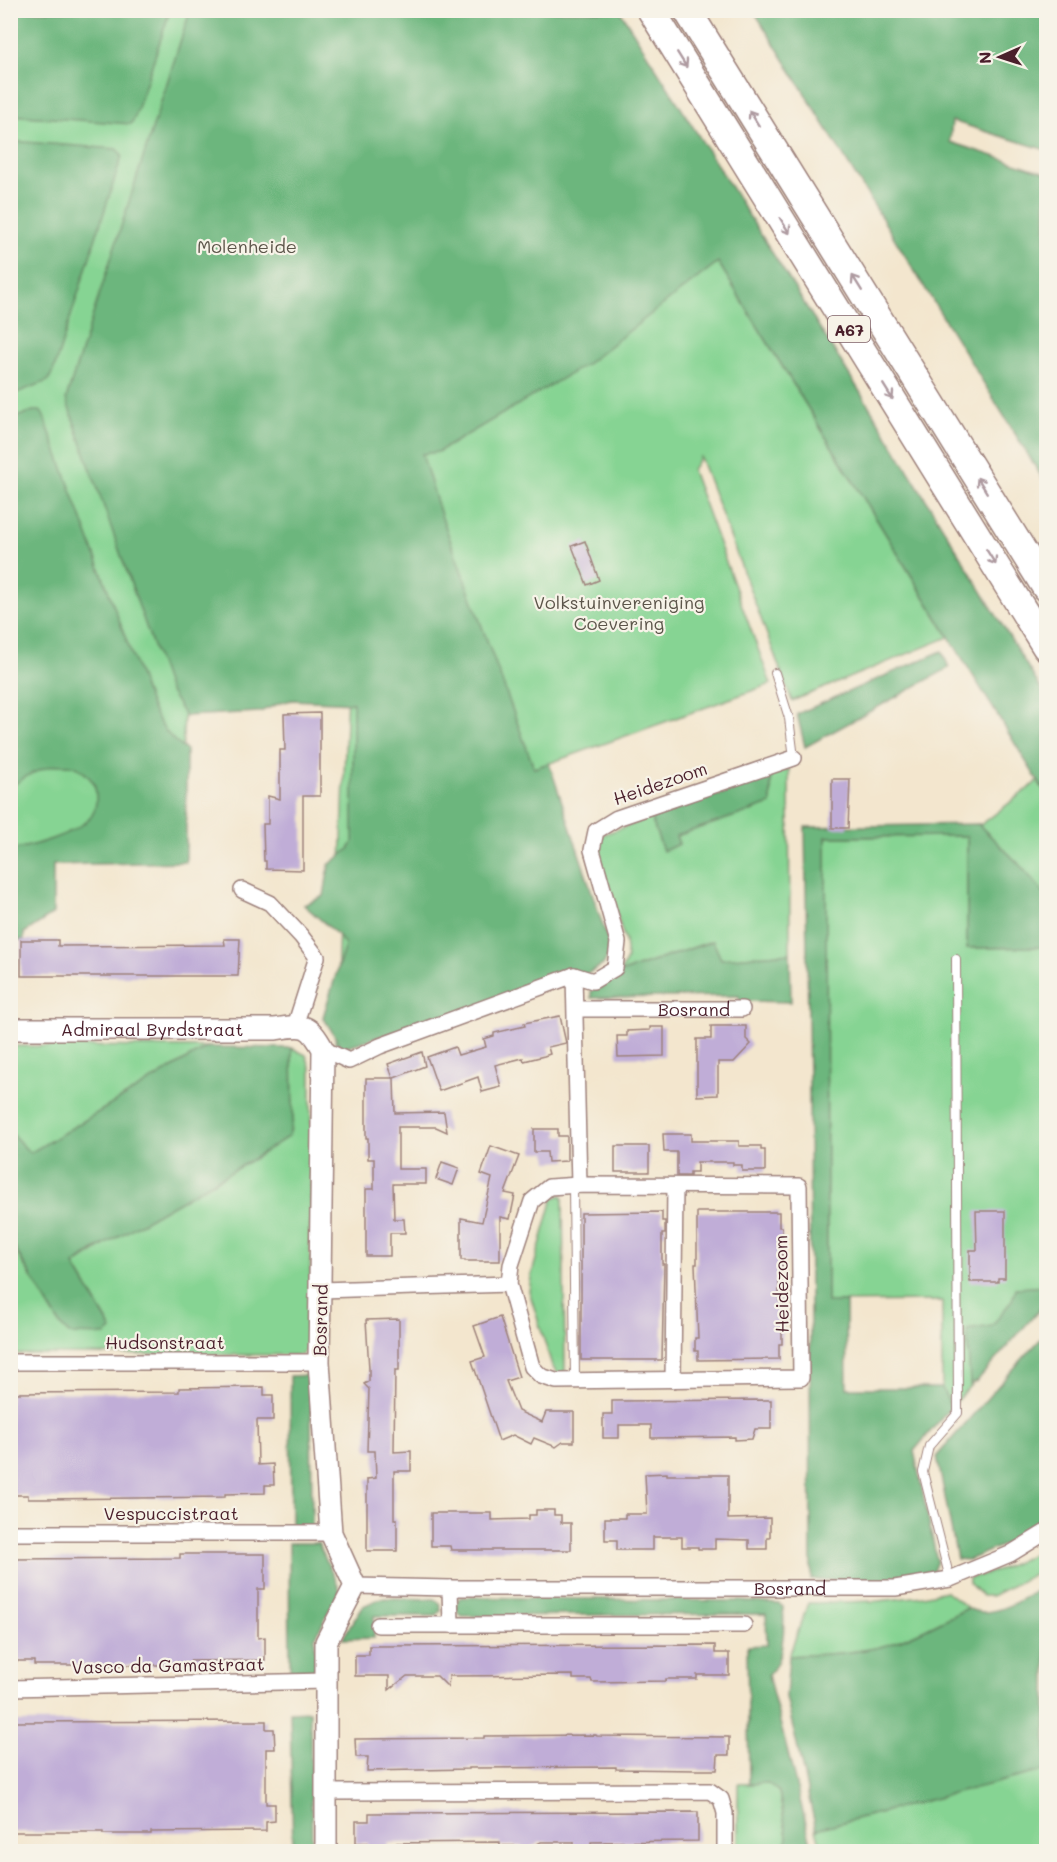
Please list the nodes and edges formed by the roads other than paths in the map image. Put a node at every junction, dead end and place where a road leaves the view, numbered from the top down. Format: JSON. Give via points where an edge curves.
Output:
{"nodes":[{"id":1,"x":651,"y":10,"type":"edge"},
{"id":2,"x":687,"y":10,"type":"edge"},
{"id":3,"x":1047,"y":588,"type":"edge"},
{"id":4,"x":1047,"y":647,"type":"edge"},
{"id":5,"x":775,"y":674,"type":"dead end"},
{"id":6,"x":794,"y":758,"type":"joint"},
{"id":7,"x":242,"y":890,"type":"dead end"},
{"id":8,"x":956,"y":959,"type":"dead end"},
{"id":9,"x":574,"y":975,"type":"junction"},
{"id":10,"x":576,"y":1009,"type":"junction"},
{"id":11,"x":742,"y":1009,"type":"dead end"},
{"id":12,"x":296,"y":1026,"type":"junction"},
{"id":13,"x":10,"y":1029,"type":"edge"},
{"id":14,"x":323,"y":1048,"type":"junction"},
{"id":15,"x":576,"y":1185,"type":"junction"},
{"id":16,"x":675,"y":1186,"type":"junction"},
{"id":17,"x":509,"y":1284,"type":"junction"},
{"id":18,"x":321,"y":1290,"type":"junction"},
{"id":19,"x":10,"y":1362,"type":"edge"},
{"id":20,"x":319,"y":1362,"type":"junction"},
{"id":21,"x":673,"y":1380,"type":"junction"},
{"id":22,"x":575,"y":1381,"type":"junction"},
{"id":23,"x":1047,"y":1532,"type":"edge"},
{"id":24,"x":10,"y":1533,"type":"edge"},
{"id":25,"x":331,"y":1533,"type":"junction"},
{"id":26,"x":950,"y":1579,"type":"junction"},
{"id":27,"x":355,"y":1586,"type":"junction"},
{"id":28,"x":450,"y":1588,"type":"junction"},
{"id":29,"x":378,"y":1625,"type":"dead end"},
{"id":30,"x":451,"y":1625,"type":"junction"},
{"id":31,"x":744,"y":1625,"type":"dead end"},
{"id":32,"x":326,"y":1682,"type":"junction"},
{"id":33,"x":10,"y":1688,"type":"edge"},
{"id":34,"x":326,"y":1792,"type":"junction"},
{"id":35,"x":326,"y":1851,"type":"edge"},
{"id":36,"x":725,"y":1851,"type":"edge"}],
"edges":[{"from":1,"to":4,"type":"highway","number":"A67","one_way":true},
{"from":3,"to":2,"type":"highway","number":"A67","one_way":true},
{"from":5,"to":6,"type":"lane","name":"Heidezoom","via":[[789,718]]},
{"from":6,"to":9,"type":"street","name":"Heidezoom","via":[[617,818],[596,831],[592,850],[618,942],[615,968],[593,981]]},
{"from":7,"to":12,"type":"street","via":[[270,903],[317,957]]},
{"from":8,"to":26,"type":"lane","via":[[958,1413],[928,1446],[923,1472]]},
{"from":9,"to":10,"type":"street"},
{"from":9,"to":14,"type":"street","via":[[349,1061]]},
{"from":10,"to":11,"type":"street","name":"Bosrand"},
{"from":10,"to":15,"type":"street"},
{"from":12,"to":13,"type":"street","name":"Admiraal Byrdstraat"},
{"from":12,"to":14,"type":"street","via":[[313,1032]]},
{"from":14,"to":18,"type":"street","name":"Bosrand"},
{"from":15,"to":16,"type":"street","name":"Heidezoom"},
{"from":15,"to":17,"type":"street","name":"Heidezoom","via":[[549,1186],[532,1201],[511,1265]]},
{"from":15,"to":22,"type":"lane"},
{"from":16,"to":21,"type":"street"},
{"from":16,"to":21,"type":"street","name":"Heidezoom","via":[[799,1186],[801,1378]]},
{"from":17,"to":18,"type":"street"},
{"from":17,"to":22,"type":"street","name":"Heidezoom","via":[[532,1367],[541,1376],[556,1381]]},
{"from":18,"to":20,"type":"street","name":"Bosrand"},
{"from":19,"to":20,"type":"street","name":"Hudsonstraat"},
{"from":20,"to":25,"type":"street","name":"Bosrand"},
{"from":21,"to":22,"type":"street","name":"Heidezoom"},
{"from":23,"to":26,"type":"street","name":"Bosrand","via":[[1010,1554]]},
{"from":24,"to":25,"type":"street","name":"Vespuccistraat"},
{"from":25,"to":27,"type":"street","name":"Bosrand"},
{"from":26,"to":28,"type":"street","name":"Bosrand","via":[[895,1588]]},
{"from":27,"to":28,"type":"street","name":"Bosrand"},
{"from":27,"to":32,"type":"street","via":[[326,1642]]},
{"from":28,"to":30,"type":"street"},
{"from":29,"to":30,"type":"street"},
{"from":30,"to":31,"type":"street"},
{"from":32,"to":33,"type":"street","name":"Vasco da Gamastraat"},
{"from":32,"to":34,"type":"street"},
{"from":34,"to":35,"type":"street"},
{"from":34,"to":36,"type":"street","via":[[710,1791],[721,1799],[725,1813]]}]}
